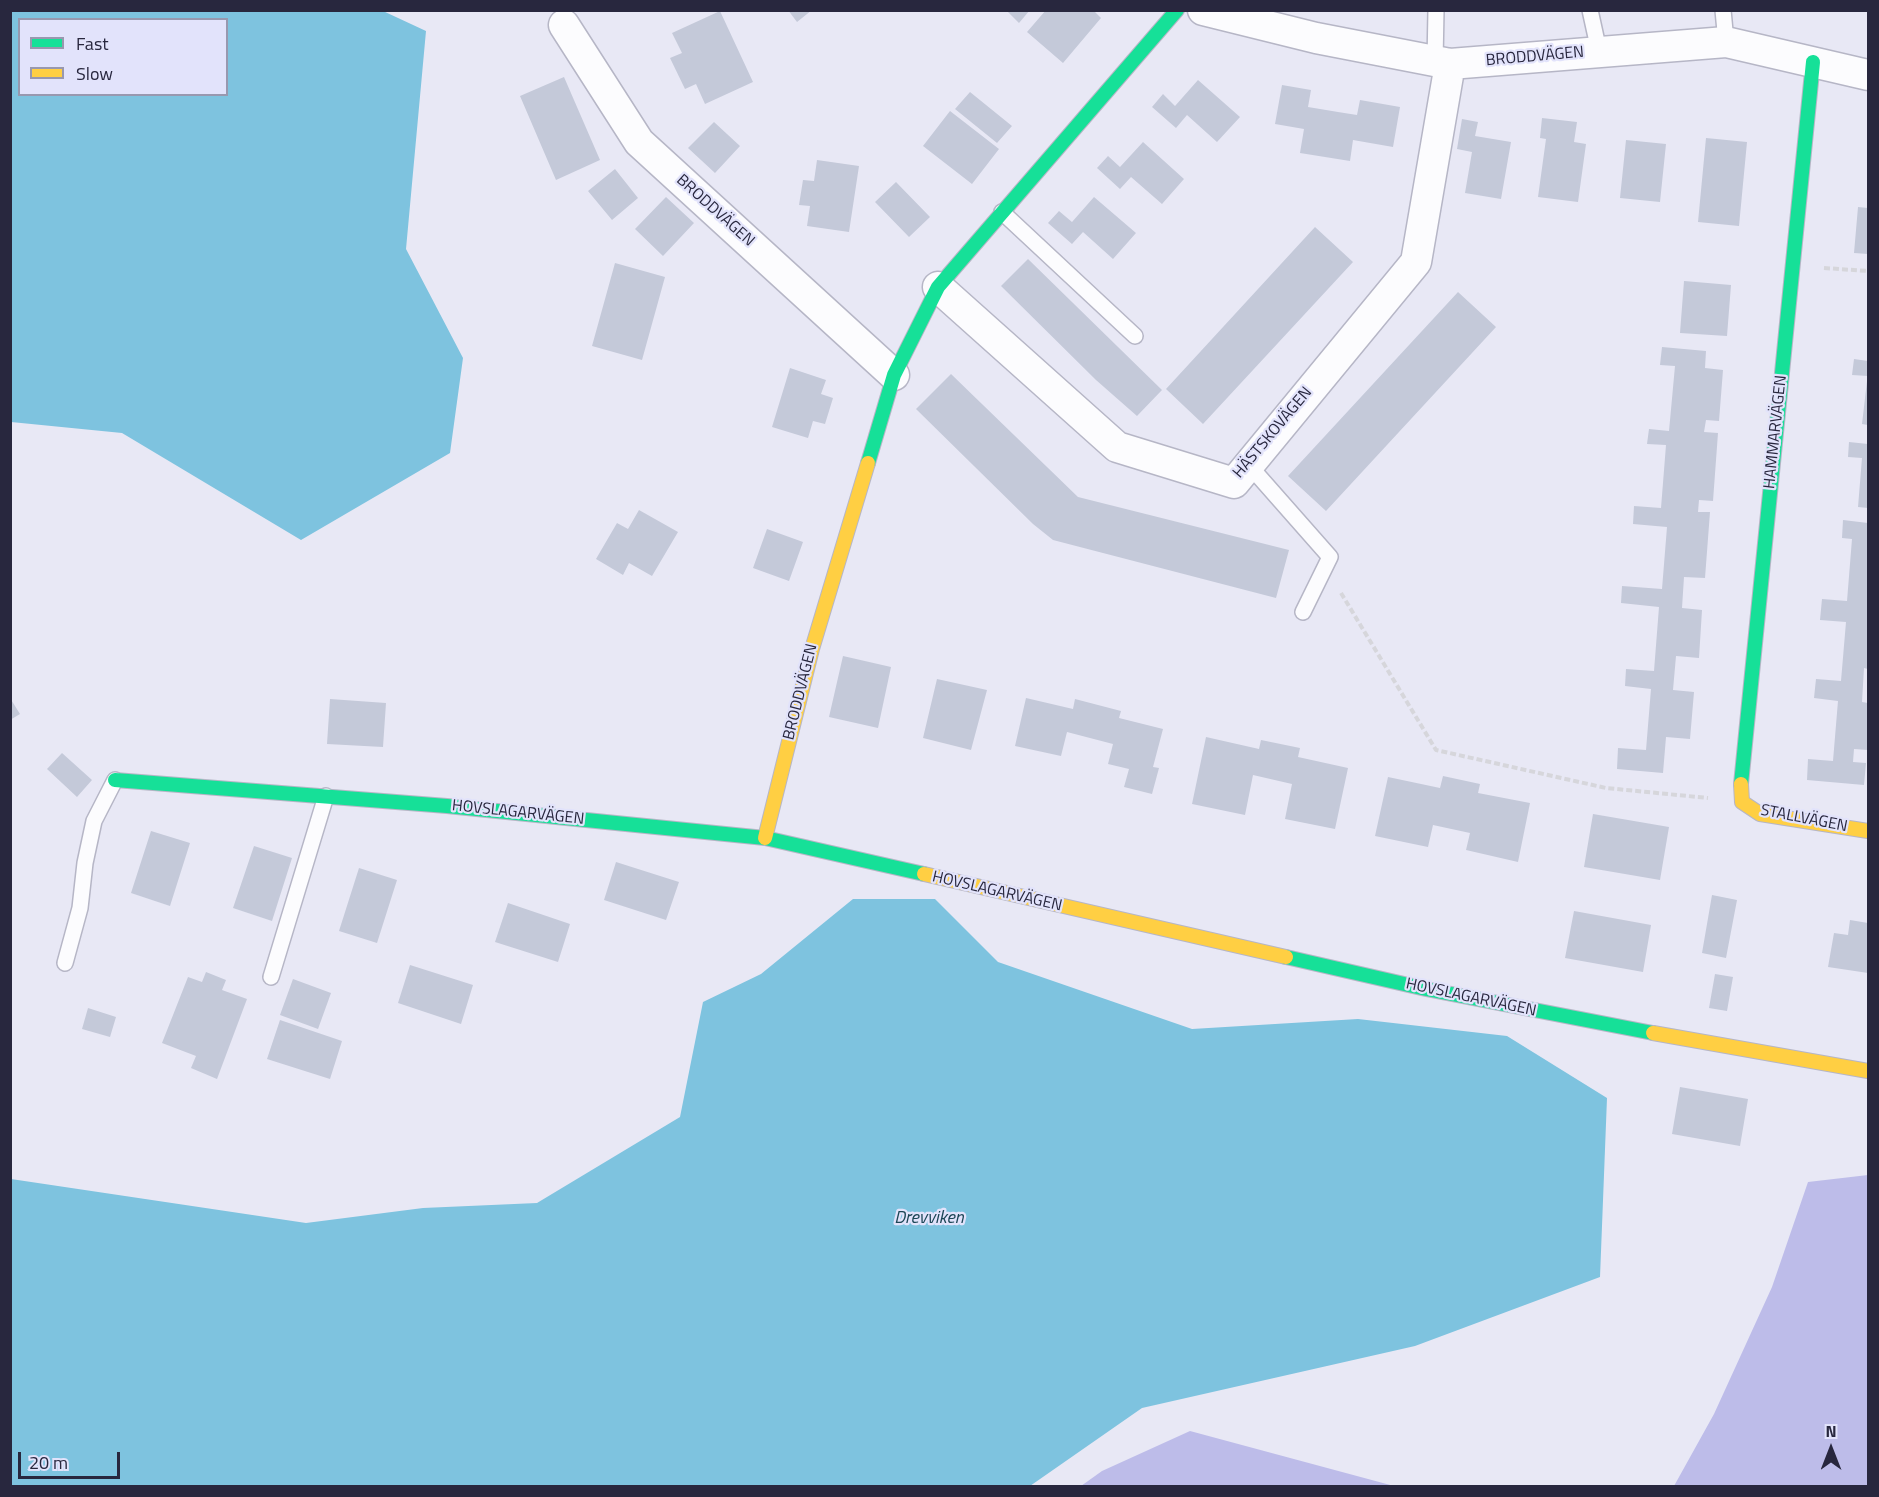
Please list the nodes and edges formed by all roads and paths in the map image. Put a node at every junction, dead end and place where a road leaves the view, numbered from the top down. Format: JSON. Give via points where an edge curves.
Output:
{"nodes":[{"id":1,"x":1177,"y":10,"type":"edge"},
{"id":2,"x":1203,"y":10,"type":"edge"},
{"id":3,"x":1436,"y":10,"type":"edge"},
{"id":4,"x":1590,"y":10,"type":"edge"},
{"id":5,"x":1723,"y":10,"type":"edge"},
{"id":6,"x":564,"y":25,"type":"dead end"},
{"id":7,"x":1726,"y":42,"type":"junction"},
{"id":8,"x":1599,"y":51,"type":"junction"},
{"id":9,"x":1812,"y":62,"type":"junction"},
{"id":10,"x":1443,"y":63,"type":"junction"},
{"id":11,"x":1869,"y":75,"type":"edge"},
{"id":12,"x":1002,"y":212,"type":"junction"},
{"id":13,"x":1793,"y":266,"type":"junction"},
{"id":14,"x":1869,"y":272,"type":"edge"},
{"id":15,"x":938,"y":287,"type":"junction"},
{"id":16,"x":1135,"y":336,"type":"dead end"},
{"id":17,"x":894,"y":375,"type":"junction"},
{"id":18,"x":1248,"y":464,"type":"junction"},
{"id":19,"x":1325,"y":567,"type":"junction"},
{"id":20,"x":1304,"y":612,"type":"dead end"},
{"id":21,"x":115,"y":780,"type":"joint"},
{"id":22,"x":326,"y":796,"type":"junction"},
{"id":23,"x":1742,"y":802,"type":"junction"},
{"id":24,"x":1869,"y":831,"type":"edge"},
{"id":25,"x":765,"y":838,"type":"junction"},
{"id":26,"x":65,"y":963,"type":"dead end"},
{"id":27,"x":271,"y":977,"type":"dead end"},
{"id":28,"x":1869,"y":1071,"type":"edge"}],
"edges":[{"from":1,"to":12,"type":"street","name":"BRODDVÄGEN"},
{"from":2,"to":10,"type":"street","name":"BRODDVÄGEN"},
{"from":3,"to":10,"type":"lane"},
{"from":4,"to":8,"type":"lane"},
{"from":5,"to":7,"type":"lane"},
{"from":6,"to":17,"type":"street","name":"BRODDVÄGEN","via":[[639,142]]},
{"from":7,"to":8,"type":"street","name":"BRODDVÄGEN"},
{"from":7,"to":9,"type":"street","name":"BRODDVÄGEN"},
{"from":8,"to":10,"type":"street","name":"BRODDVÄGEN"},
{"from":9,"to":11,"type":"street","name":"BRODDVÄGEN"},
{"from":9,"to":13,"type":"street","name":"HAMMARVÄGEN"},
{"from":10,"to":18,"type":"street","name":"HÄSTSKOVÄGEN","via":[[1416,262]]},
{"from":12,"to":15,"type":"street","name":"BRODDVÄGEN"},
{"from":12,"to":16,"type":"lane"},
{"from":13,"to":14,"type":"path"},
{"from":13,"to":23,"type":"street","name":"HAMMARVÄGEN"},
{"from":15,"to":17,"type":"street","name":"BRODDVÄGEN"},
{"from":15,"to":18,"type":"street","name":"HÄSTSKOVÄGEN","via":[[1117,447],[1234,483]]},
{"from":17,"to":25,"type":"street","name":"BRODDVÄGEN","via":[[812,649]]},
{"from":18,"to":19,"type":"lane","via":[[1329,557]]},
{"from":19,"to":20,"type":"lane"},
{"from":19,"to":23,"type":"path","via":[[1436,750],[1606,788]]},
{"from":21,"to":22,"type":"street","name":"HOVSLAGARVÄGEN"},
{"from":21,"to":26,"type":"lane","via":[[94,821],[80,908]]},
{"from":22,"to":25,"type":"street","name":"HOVSLAGARVÄGEN"},
{"from":22,"to":27,"type":"lane"},
{"from":23,"to":24,"type":"street","name":"STALLVÄGEN","via":[[1760,814]]},
{"from":25,"to":28,"type":"street","name":"HOVSLAGARVÄGEN","via":[[1426,989]]}]}
